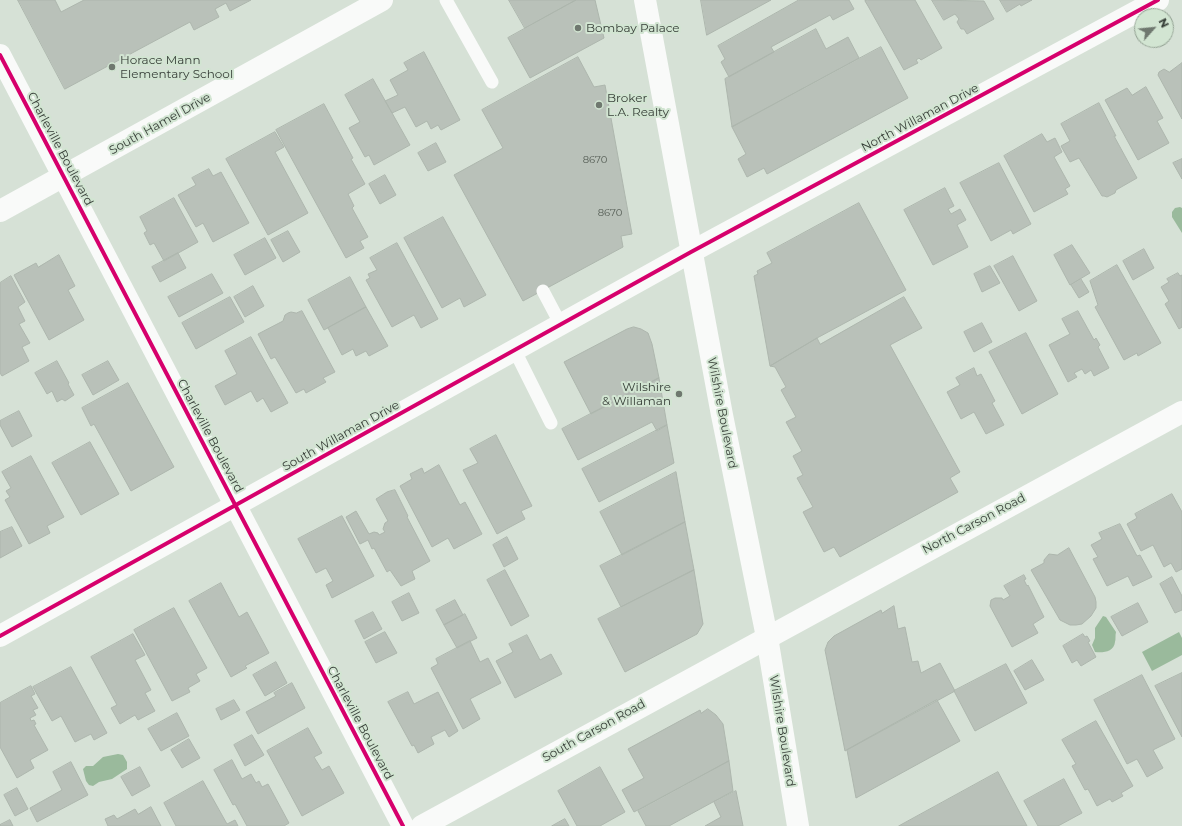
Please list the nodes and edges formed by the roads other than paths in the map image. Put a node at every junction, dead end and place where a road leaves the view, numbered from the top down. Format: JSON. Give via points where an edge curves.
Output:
{"nodes":[{"id":1,"x":382,"y":0,"type":"edge"},
{"id":2,"x":446,"y":0,"type":"edge"},
{"id":3,"x":645,"y":0,"type":"edge"},
{"id":4,"x":1158,"y":0,"type":"edge"},
{"id":5,"x":0,"y":55,"type":"edge"},
{"id":6,"x":492,"y":82,"type":"dead end"},
{"id":7,"x":64,"y":177,"type":"junction"},
{"id":8,"x":0,"y":211,"type":"edge"},
{"id":9,"x":691,"y":252,"type":"junction"},
{"id":10,"x":543,"y":291,"type":"dead end"},
{"id":11,"x":561,"y":325,"type":"junction"},
{"id":12,"x":515,"y":351,"type":"junction"},
{"id":13,"x":1182,"y":412,"type":"edge"},
{"id":14,"x":551,"y":423,"type":"dead end"},
{"id":15,"x":236,"y":506,"type":"junction"},
{"id":16,"x":0,"y":636,"type":"edge"},
{"id":17,"x":767,"y":637,"type":"junction"},
{"id":18,"x":403,"y":826,"type":"edge"},
{"id":19,"x":422,"y":826,"type":"edge"},
{"id":20,"x":798,"y":826,"type":"edge"}],
"edges":[{"from":1,"to":7,"type":"street","name":"South Hamel Drive"},
{"from":2,"to":6,"type":"lane"},
{"from":3,"to":9,"type":"street","name":"Wilshire Boulevard"},
{"from":4,"to":9,"type":"street","name":"North Willaman Drive"},
{"from":5,"to":7,"type":"street","name":"Charleville Boulevard"},
{"from":7,"to":8,"type":"street","name":"South Hamel Drive"},
{"from":7,"to":15,"type":"street","name":"Charleville Boulevard"},
{"from":9,"to":11,"type":"street","name":"South Willaman Drive"},
{"from":9,"to":17,"type":"street","name":"Wilshire Boulevard"},
{"from":10,"to":11,"type":"lane"},
{"from":11,"to":12,"type":"street","name":"South Willaman Drive"},
{"from":12,"to":14,"type":"lane"},
{"from":12,"to":15,"type":"street","name":"South Willaman Drive"},
{"from":13,"to":17,"type":"street","name":"North Carson Road"},
{"from":15,"to":16,"type":"street","name":"South Willaman Drive"},
{"from":15,"to":18,"type":"street","name":"Charleville Boulevard"},
{"from":17,"to":19,"type":"street","name":"South Carson Road"},
{"from":17,"to":20,"type":"street","name":"Wilshire Boulevard"}]}
